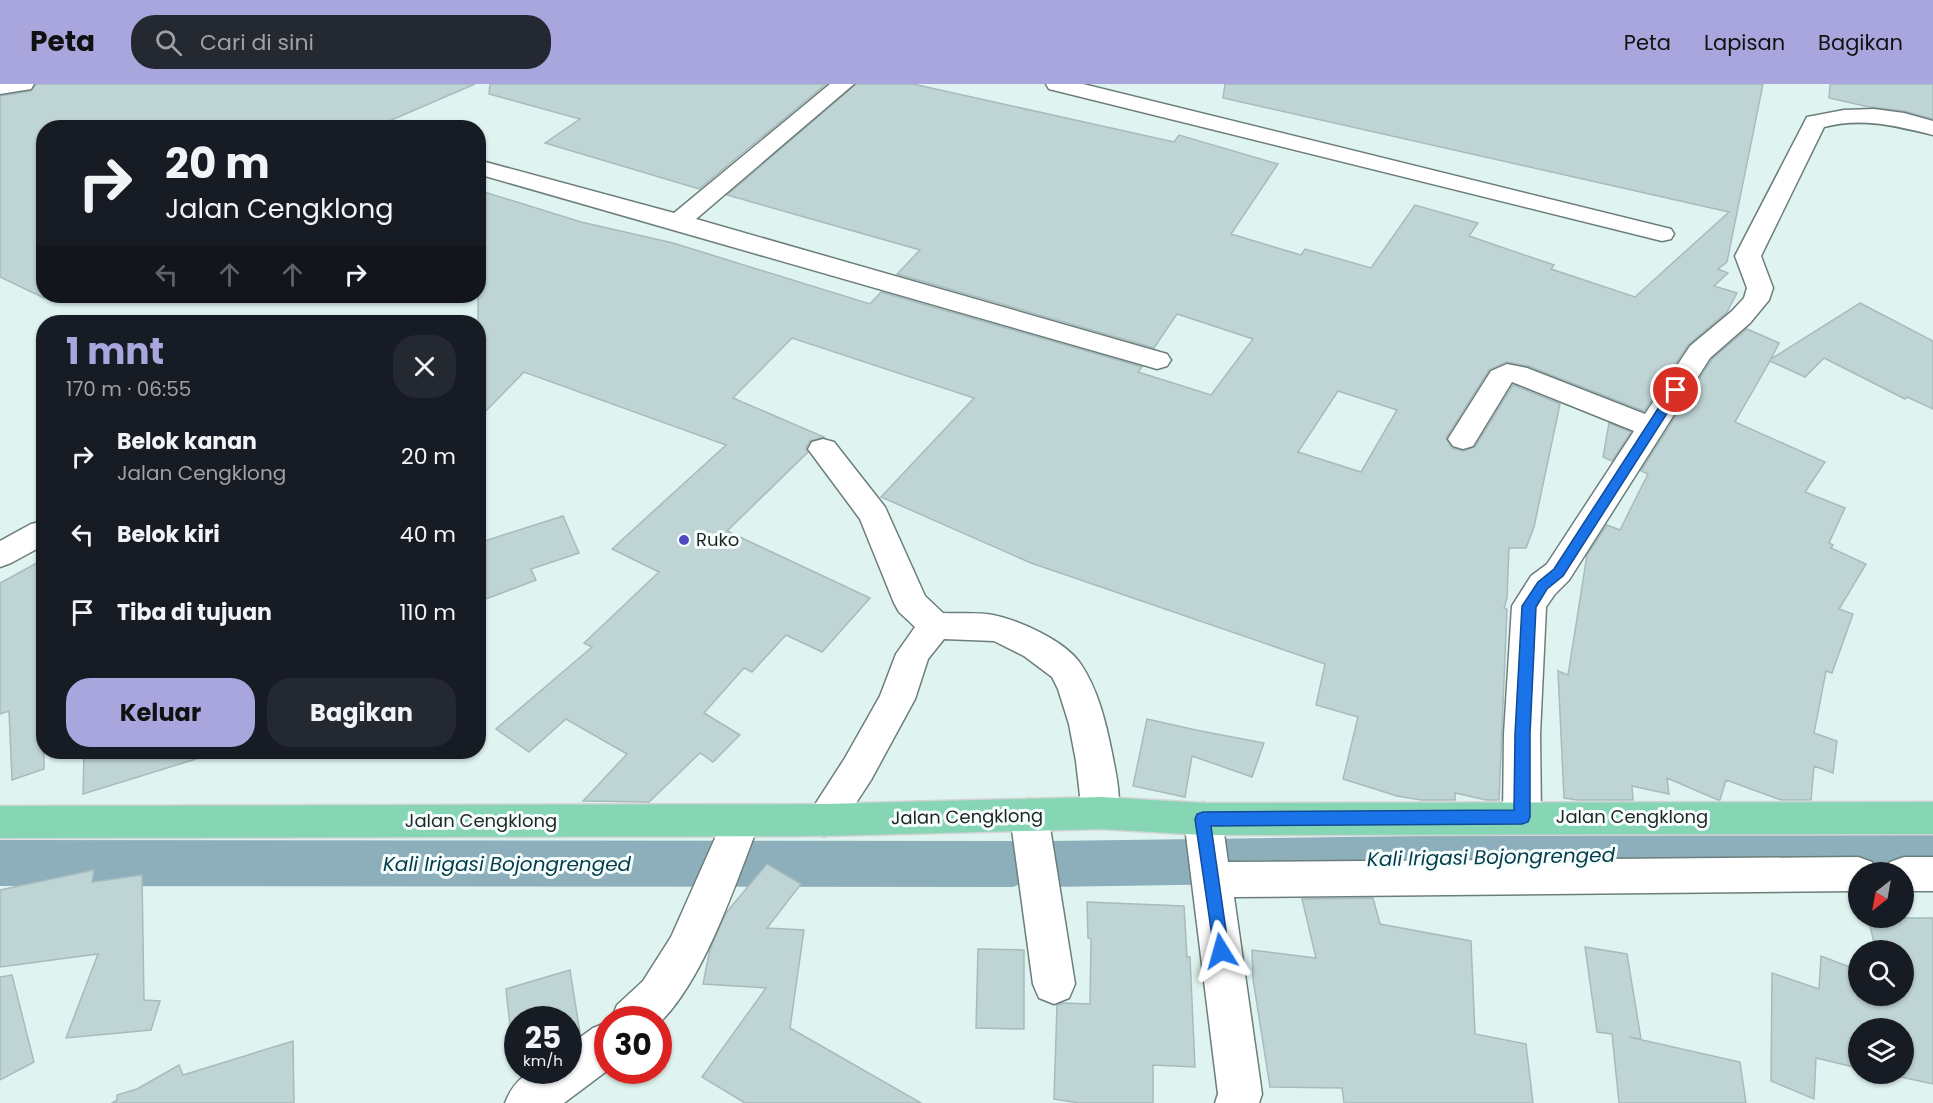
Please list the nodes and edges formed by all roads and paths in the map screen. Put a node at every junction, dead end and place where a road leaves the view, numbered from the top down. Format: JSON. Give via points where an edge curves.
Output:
{"nodes":[{"id":1,"x":23,"y":84,"type":"edge"},
{"id":2,"x":843,"y":84,"type":"edge"},
{"id":3,"x":1057,"y":84,"type":"edge"},
{"id":4,"x":0,"y":88,"type":"edge"},
{"id":5,"x":1933,"y":128,"type":"edge"},
{"id":6,"x":486,"y":169,"type":"edge"},
{"id":7,"x":678,"y":222,"type":"junction"},
{"id":8,"x":1662,"y":234,"type":"dead end"},
{"id":9,"x":1156,"y":360,"type":"dead end"},
{"id":10,"x":1651,"y":426,"type":"junction"},
{"id":11,"x":1463,"y":440,"type":"dead end"},
{"id":12,"x":823,"y":449,"type":"dead end"},
{"id":13,"x":36,"y":535,"type":"edge"},
{"id":14,"x":0,"y":555,"type":"edge"},
{"id":15,"x":935,"y":626,"type":"junction"},
{"id":16,"x":1101,"y":813,"type":"junction"},
{"id":17,"x":1029,"y":815,"type":"junction"},
{"id":18,"x":1522,"y":817,"type":"junction"},
{"id":19,"x":1933,"y":818,"type":"edge"},
{"id":20,"x":824,"y":820,"type":"junction"},
{"id":21,"x":0,"y":822,"type":"edge"},
{"id":22,"x":729,"y":849,"type":"junction"},
{"id":23,"x":1207,"y":849,"type":"junction"},
{"id":24,"x":1848,"y":874,"type":"edge"},
{"id":25,"x":1914,"y":874,"type":"edge"},
{"id":26,"x":1933,"y":874,"type":"edge"},
{"id":27,"x":1054,"y":984,"type":"dead end"},
{"id":28,"x":647,"y":1006,"type":"edge"},
{"id":29,"x":594,"y":1053,"type":"edge"},
{"id":30,"x":527,"y":1103,"type":"edge"},
{"id":31,"x":1237,"y":1103,"type":"edge"}],
"edges":[{"from":1,"to":4,"type":"street"},
{"from":2,"to":7,"type":"street"},
{"from":3,"to":8,"type":"street","via":[[1166,100]]},
{"from":5,"to":10,"type":"street","via":[[1890,117],[1834,116],[1815,122],[1748,256],[1760,288],[1756,300],[1700,352]]},
{"from":6,"to":7,"type":"street"},
{"from":7,"to":9,"type":"street"},
{"from":10,"to":11,"type":"street","via":[[1507,373]]},
{"from":10,"to":18,"type":"street","via":[[1558,572],[1529,606]]},
{"from":12,"to":15,"type":"street","via":[[874,515],[911,603]]},
{"from":13,"to":14,"type":"street"},
{"from":15,"to":16,"type":"street","via":[[996,628],[1048,655],[1068,672],[1086,720]]},
{"from":15,"to":20,"type":"street","via":[[913,654],[897,699]]},
{"from":16,"to":17,"type":"main road","name":"Jalan Cengklong"},
{"from":16,"to":23,"type":"main road","name":"Jalan Cengklong"},
{"from":17,"to":20,"type":"main road","name":"Jalan Cengklong"},
{"from":17,"to":27,"type":"street"},
{"from":18,"to":19,"type":"main road","name":"Jalan Cengklong"},
{"from":18,"to":23,"type":"main road","name":"Jalan Cengklong"},
{"from":20,"to":22,"type":"main road","name":"Jalan Cengklong"},
{"from":21,"to":22,"type":"main road","name":"Jalan Cengklong"},
{"from":22,"to":28,"type":"street","via":[[683,954],[660,993]]},
{"from":23,"to":24,"type":"street"},
{"from":23,"to":31,"type":"street","via":[[1240,1094]]},
{"from":25,"to":26,"type":"street"},
{"from":29,"to":30,"type":"street"}]}
